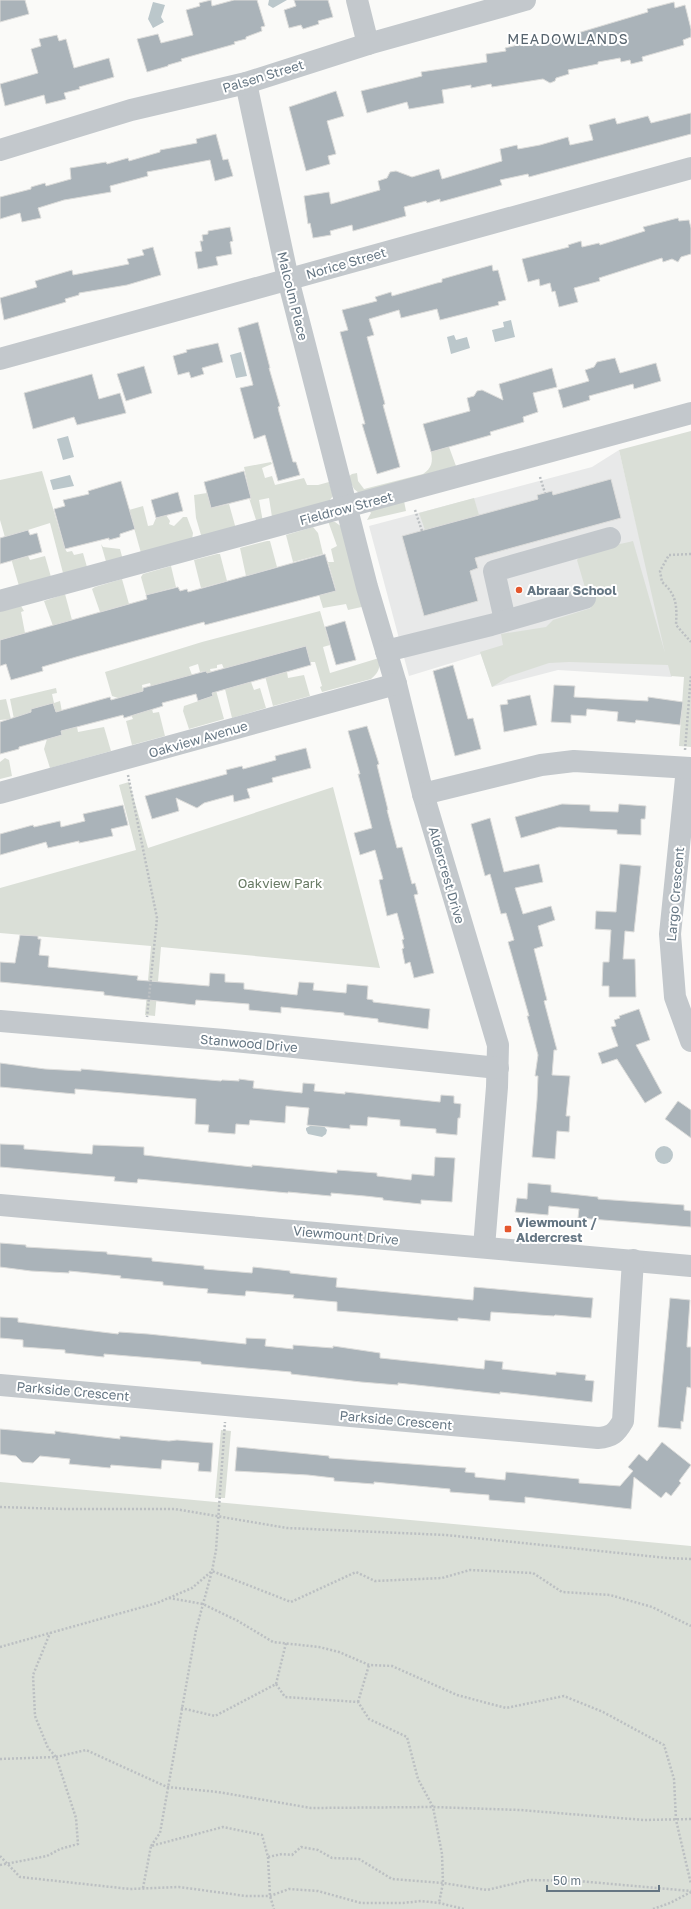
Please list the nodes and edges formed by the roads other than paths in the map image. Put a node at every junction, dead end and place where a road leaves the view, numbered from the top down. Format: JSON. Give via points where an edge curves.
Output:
{"nodes":[{"id":1,"x":357,"y":0,"type":"edge"},
{"id":2,"x":525,"y":0,"type":"edge"},
{"id":3,"x":368,"y":44,"type":"junction"},
{"id":4,"x":246,"y":83,"type":"junction"},
{"id":5,"x":0,"y":150,"type":"edge"},
{"id":6,"x":691,"y":168,"type":"edge"},
{"id":7,"x":288,"y":279,"type":"junction"},
{"id":8,"x":0,"y":358,"type":"edge"},
{"id":9,"x":691,"y":414,"type":"edge"},
{"id":10,"x":347,"y":508,"type":"junction"},
{"id":11,"x":610,"y":538,"type":"dead end"},
{"id":12,"x":585,"y":598,"type":"dead end"},
{"id":13,"x":0,"y":601,"type":"edge"},
{"id":14,"x":505,"y":620,"type":"junction"},
{"id":15,"x":386,"y":651,"type":"junction"},
{"id":16,"x":396,"y":684,"type":"junction"},
{"id":17,"x":689,"y":768,"type":"edge"},
{"id":18,"x":0,"y":793,"type":"edge"},
{"id":19,"x":424,"y":794,"type":"junction"},
{"id":20,"x":0,"y":1021,"type":"edge"},
{"id":21,"x":691,"y":1041,"type":"edge"},
{"id":22,"x":498,"y":1068,"type":"junction"},
{"id":23,"x":0,"y":1205,"type":"edge"},
{"id":24,"x":484,"y":1247,"type":"junction"},
{"id":25,"x":633,"y":1260,"type":"junction"},
{"id":26,"x":691,"y":1266,"type":"edge"},
{"id":27,"x":0,"y":1385,"type":"edge"}],
"edges":[{"from":1,"to":3,"type":"street"},
{"from":2,"to":3,"type":"street","name":"Palsen Street"},
{"from":3,"to":4,"type":"street","name":"Palsen Street"},
{"from":4,"to":5,"type":"street","name":"Palsen Street","via":[[131,110]]},
{"from":4,"to":7,"type":"street","name":"Malcolm Place"},
{"from":6,"to":7,"type":"street","name":"Norice Street"},
{"from":7,"to":8,"type":"street","name":"Norice Street"},
{"from":7,"to":10,"type":"street","name":"Malcolm Place"},
{"from":9,"to":10,"type":"street","name":"Fieldrow Street"},
{"from":10,"to":13,"type":"street","name":"Fieldrow Street"},
{"from":10,"to":15,"type":"street","name":"Aldercrest Drive"},
{"from":11,"to":14,"type":"street","via":[[494,571]]},
{"from":12,"to":14,"type":"street"},
{"from":14,"to":15,"type":"street"},
{"from":15,"to":16,"type":"street","name":"Aldercrest Drive"},
{"from":16,"to":18,"type":"street","name":"Oakview Avenue"},
{"from":16,"to":19,"type":"street","name":"Aldercrest Drive"},
{"from":17,"to":19,"type":"street","via":[[574,761],[541,765]]},
{"from":17,"to":21,"type":"street","name":"Largo Crescent","via":[[670,934],[675,997]]},
{"from":19,"to":22,"type":"street","name":"Aldercrest Drive","via":[[498,1045]]},
{"from":20,"to":22,"type":"street","name":"Stanwood Drive","via":[[224,1040]]},
{"from":22,"to":24,"type":"street","name":"Aldercrest Drive"},
{"from":23,"to":24,"type":"street","name":"Viewmount Drive"},
{"from":24,"to":25,"type":"street","name":"Viewmount Drive"},
{"from":25,"to":26,"type":"street","name":"Viewmount Drive"},
{"from":25,"to":27,"type":"street","name":"Parkside Crescent","via":[[623,1421],[616,1433],[608,1437]]}]}
